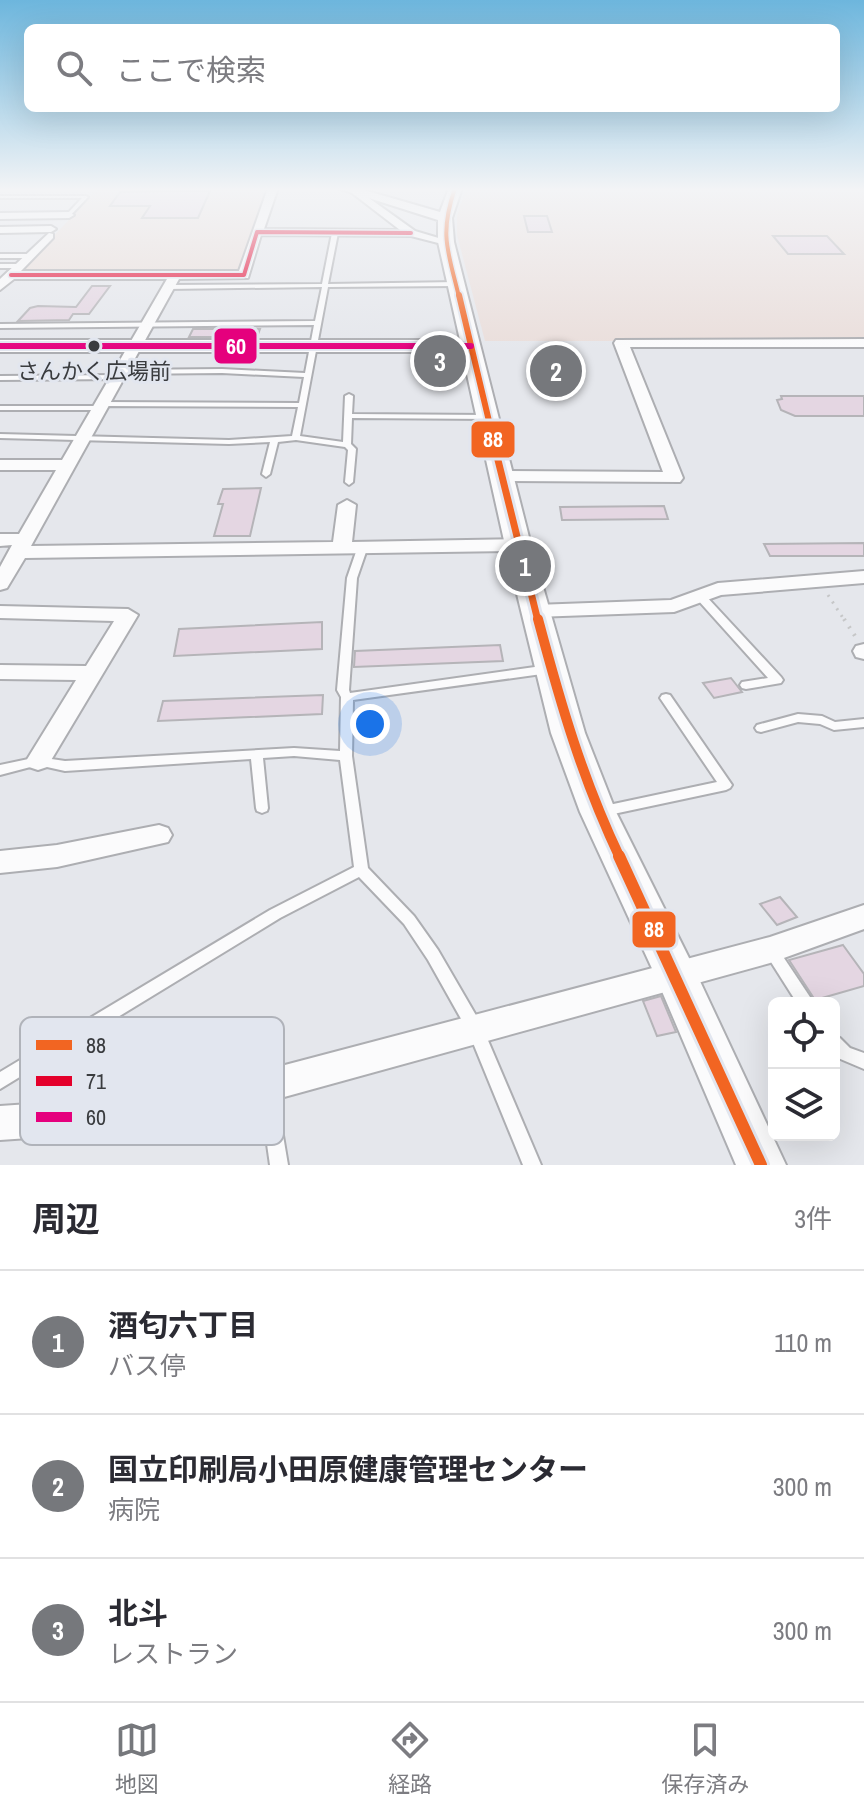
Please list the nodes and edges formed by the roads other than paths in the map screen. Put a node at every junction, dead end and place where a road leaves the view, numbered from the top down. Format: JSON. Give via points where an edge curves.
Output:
{"nodes":[{"id":1,"x":42,"y":242,"type":"edge"},
{"id":2,"x":254,"y":242,"type":"edge"},
{"id":3,"x":333,"y":242,"type":"edge"},
{"id":4,"x":446,"y":242,"type":"edge"},
{"id":5,"x":0,"y":256,"type":"edge"},
{"id":6,"x":30,"y":256,"type":"junction"},
{"id":7,"x":0,"y":266,"type":"edge"},
{"id":8,"x":15,"y":270,"type":"junction"},
{"id":9,"x":171,"y":281,"type":"junction"},
{"id":10,"x":457,"y":284,"type":"junction"},
{"id":11,"x":0,"y":286,"type":"edge"},
{"id":12,"x":325,"y":286,"type":"junction"},
{"id":13,"x":319,"y":323,"type":"junction"},
{"id":14,"x":146,"y":325,"type":"junction"},
{"id":15,"x":0,"y":326,"type":"edge"},
{"id":16,"x":864,"y":343,"type":"edge"},
{"id":17,"x":0,"y":346,"type":"edge"},
{"id":18,"x":136,"y":346,"type":"junction"},
{"id":19,"x":313,"y":346,"type":"junction"},
{"id":20,"x":471,"y":346,"type":"junction"},
{"id":21,"x":120,"y":374,"type":"junction"},
{"id":22,"x":307,"y":375,"type":"junction"},
{"id":23,"x":0,"y":378,"type":"edge"},
{"id":24,"x":349,"y":396,"type":"dead end"},
{"id":25,"x":302,"y":405,"type":"junction"},
{"id":26,"x":102,"y":406,"type":"junction"},
{"id":27,"x":0,"y":408,"type":"edge"},
{"id":28,"x":348,"y":416,"type":"junction"},
{"id":29,"x":488,"y":417,"type":"junction"},
{"id":30,"x":0,"y":436,"type":"edge"},
{"id":31,"x":84,"y":436,"type":"junction"},
{"id":32,"x":296,"y":438,"type":"junction"},
{"id":33,"x":274,"y":441,"type":"junction"},
{"id":34,"x":347,"y":445,"type":"junction"},
{"id":35,"x":0,"y":465,"type":"edge"},
{"id":36,"x":68,"y":465,"type":"junction"},
{"id":37,"x":266,"y":474,"type":"dead end"},
{"id":38,"x":503,"y":479,"type":"junction"},
{"id":39,"x":349,"y":482,"type":"dead end"},
{"id":40,"x":347,"y":505,"type":"dead end"},
{"id":41,"x":0,"y":540,"type":"edge"},
{"id":42,"x":518,"y":545,"type":"junction"},
{"id":43,"x":22,"y":546,"type":"junction"},
{"id":44,"x":352,"y":549,"type":"junction"},
{"id":45,"x":864,"y":577,"type":"edge"},
{"id":46,"x":0,"y":584,"type":"edge"},
{"id":47,"x":701,"y":597,"type":"junction"},
{"id":48,"x":535,"y":611,"type":"junction"},
{"id":49,"x":0,"y":612,"type":"edge"},
{"id":50,"x":551,"y":669,"type":"junction"},
{"id":51,"x":0,"y":672,"type":"edge"},
{"id":52,"x":92,"y":673,"type":"junction"},
{"id":53,"x":746,"y":685,"type":"dead end"},
{"id":54,"x":347,"y":697,"type":"junction"},
{"id":55,"x":666,"y":698,"type":"dead end"},
{"id":56,"x":864,"y":723,"type":"edge"},
{"id":57,"x":761,"y":728,"type":"dead end"},
{"id":58,"x":257,"y":755,"type":"junction"},
{"id":59,"x":346,"y":756,"type":"junction"},
{"id":60,"x":38,"y":761,"type":"junction"},
{"id":61,"x":0,"y":770,"type":"edge"},
{"id":62,"x":262,"y":808,"type":"dead end"},
{"id":63,"x":598,"y":812,"type":"junction"},
{"id":64,"x":159,"y":835,"type":"dead end"},
{"id":65,"x":0,"y":862,"type":"edge"},
{"id":66,"x":361,"y":870,"type":"junction"},
{"id":67,"x":864,"y":917,"type":"edge"},
{"id":68,"x":770,"y":950,"type":"junction"},
{"id":69,"x":676,"y":975,"type":"junction"},
{"id":70,"x":802,"y":997,"type":"edge"},
{"id":71,"x":105,"y":1017,"type":"edge"},
{"id":72,"x":475,"y":1029,"type":"junction"},
{"id":73,"x":840,"y":1049,"type":"edge"},
{"id":74,"x":864,"y":1061,"type":"edge"},
{"id":75,"x":20,"y":1069,"type":"edge"},
{"id":76,"x":0,"y":1081,"type":"edge"},
{"id":77,"x":284,"y":1081,"type":"edge"},
{"id":78,"x":20,"y":1122,"type":"edge"},
{"id":79,"x":0,"y":1123,"type":"edge"},
{"id":80,"x":276,"y":1145,"type":"edge"},
{"id":81,"x":279,"y":1165,"type":"edge"},
{"id":82,"x":532,"y":1165,"type":"edge"},
{"id":83,"x":761,"y":1165,"type":"edge"}],
"edges":[{"from":1,"to":6,"type":"street"},
{"from":2,"to":9,"type":"street","via":[[244,275]]},
{"from":3,"to":12,"type":"lane"},
{"from":4,"to":10,"type":"street"},
{"from":5,"to":6,"type":"lane"},
{"from":6,"to":8,"type":"street"},
{"from":7,"to":8,"type":"lane"},
{"from":8,"to":9,"type":"street"},
{"from":8,"to":11,"type":"street"},
{"from":9,"to":12,"type":"lane"},
{"from":9,"to":14,"type":"street"},
{"from":10,"to":12,"type":"lane"},
{"from":10,"to":20,"type":"street"},
{"from":12,"to":13,"type":"lane"},
{"from":13,"to":14,"type":"lane"},
{"from":13,"to":19,"type":"lane"},
{"from":14,"to":15,"type":"lane"},
{"from":14,"to":18,"type":"street"},
{"from":16,"to":38,"type":"street","via":[[621,343],[674,478]]},
{"from":17,"to":18,"type":"street"},
{"from":18,"to":19,"type":"street"},
{"from":18,"to":21,"type":"street"},
{"from":19,"to":20,"type":"street"},
{"from":19,"to":22,"type":"lane"},
{"from":20,"to":29,"type":"street"},
{"from":21,"to":22,"type":"lane"},
{"from":21,"to":23,"type":"lane"},
{"from":21,"to":26,"type":"street"},
{"from":22,"to":25,"type":"lane"},
{"from":24,"to":28,"type":"lane"},
{"from":25,"to":26,"type":"lane"},
{"from":25,"to":32,"type":"lane"},
{"from":26,"to":27,"type":"lane"},
{"from":26,"to":31,"type":"street"},
{"from":28,"to":29,"type":"lane"},
{"from":28,"to":34,"type":"lane"},
{"from":29,"to":38,"type":"street"},
{"from":30,"to":31,"type":"lane"},
{"from":31,"to":33,"type":"lane"},
{"from":31,"to":36,"type":"street"},
{"from":32,"to":33,"type":"lane"},
{"from":32,"to":34,"type":"lane"},
{"from":33,"to":37,"type":"lane"},
{"from":34,"to":39,"type":"lane","via":[[352,449]]},
{"from":35,"to":36,"type":"street"},
{"from":36,"to":43,"type":"street"},
{"from":38,"to":42,"type":"street"},
{"from":40,"to":44,"type":"street"},
{"from":41,"to":43,"type":"street"},
{"from":42,"to":44,"type":"street"},
{"from":42,"to":48,"type":"street"},
{"from":43,"to":44,"type":"street"},
{"from":43,"to":46,"type":"street"},
{"from":44,"to":54,"type":"lane","via":[[343,690]]},
{"from":45,"to":47,"type":"street","via":[[718,589]]},
{"from":47,"to":48,"type":"street","via":[[674,606]]},
{"from":47,"to":53,"type":"lane","via":[[777,680]]},
{"from":48,"to":50,"type":"street"},
{"from":49,"to":52,"type":"street","via":[[128,615]]},
{"from":50,"to":54,"type":"lane"},
{"from":50,"to":63,"type":"street"},
{"from":51,"to":52,"type":"street"},
{"from":52,"to":60,"type":"street"},
{"from":54,"to":59,"type":"lane"},
{"from":55,"to":63,"type":"lane","via":[[726,785]]},
{"from":56,"to":57,"type":"lane","via":[[834,726],[798,718]]},
{"from":58,"to":59,"type":"lane"},
{"from":58,"to":60,"type":"lane","via":[[65,766]]},
{"from":58,"to":62,"type":"lane"},
{"from":59,"to":66,"type":"lane"},
{"from":60,"to":61,"type":"lane"},
{"from":63,"to":69,"type":"street"},
{"from":64,"to":65,"type":"street"},
{"from":66,"to":71,"type":"lane","via":[[275,914]]},
{"from":66,"to":72,"type":"lane","via":[[409,920]]},
{"from":67,"to":68,"type":"street"},
{"from":68,"to":69,"type":"street"},
{"from":68,"to":70,"type":"lane"},
{"from":69,"to":72,"type":"street"},
{"from":69,"to":83,"type":"street"},
{"from":72,"to":77,"type":"street"},
{"from":72,"to":82,"type":"lane"},
{"from":73,"to":74,"type":"lane"},
{"from":75,"to":76,"type":"lane"},
{"from":78,"to":79,"type":"street"},
{"from":80,"to":81,"type":"lane"}]}
